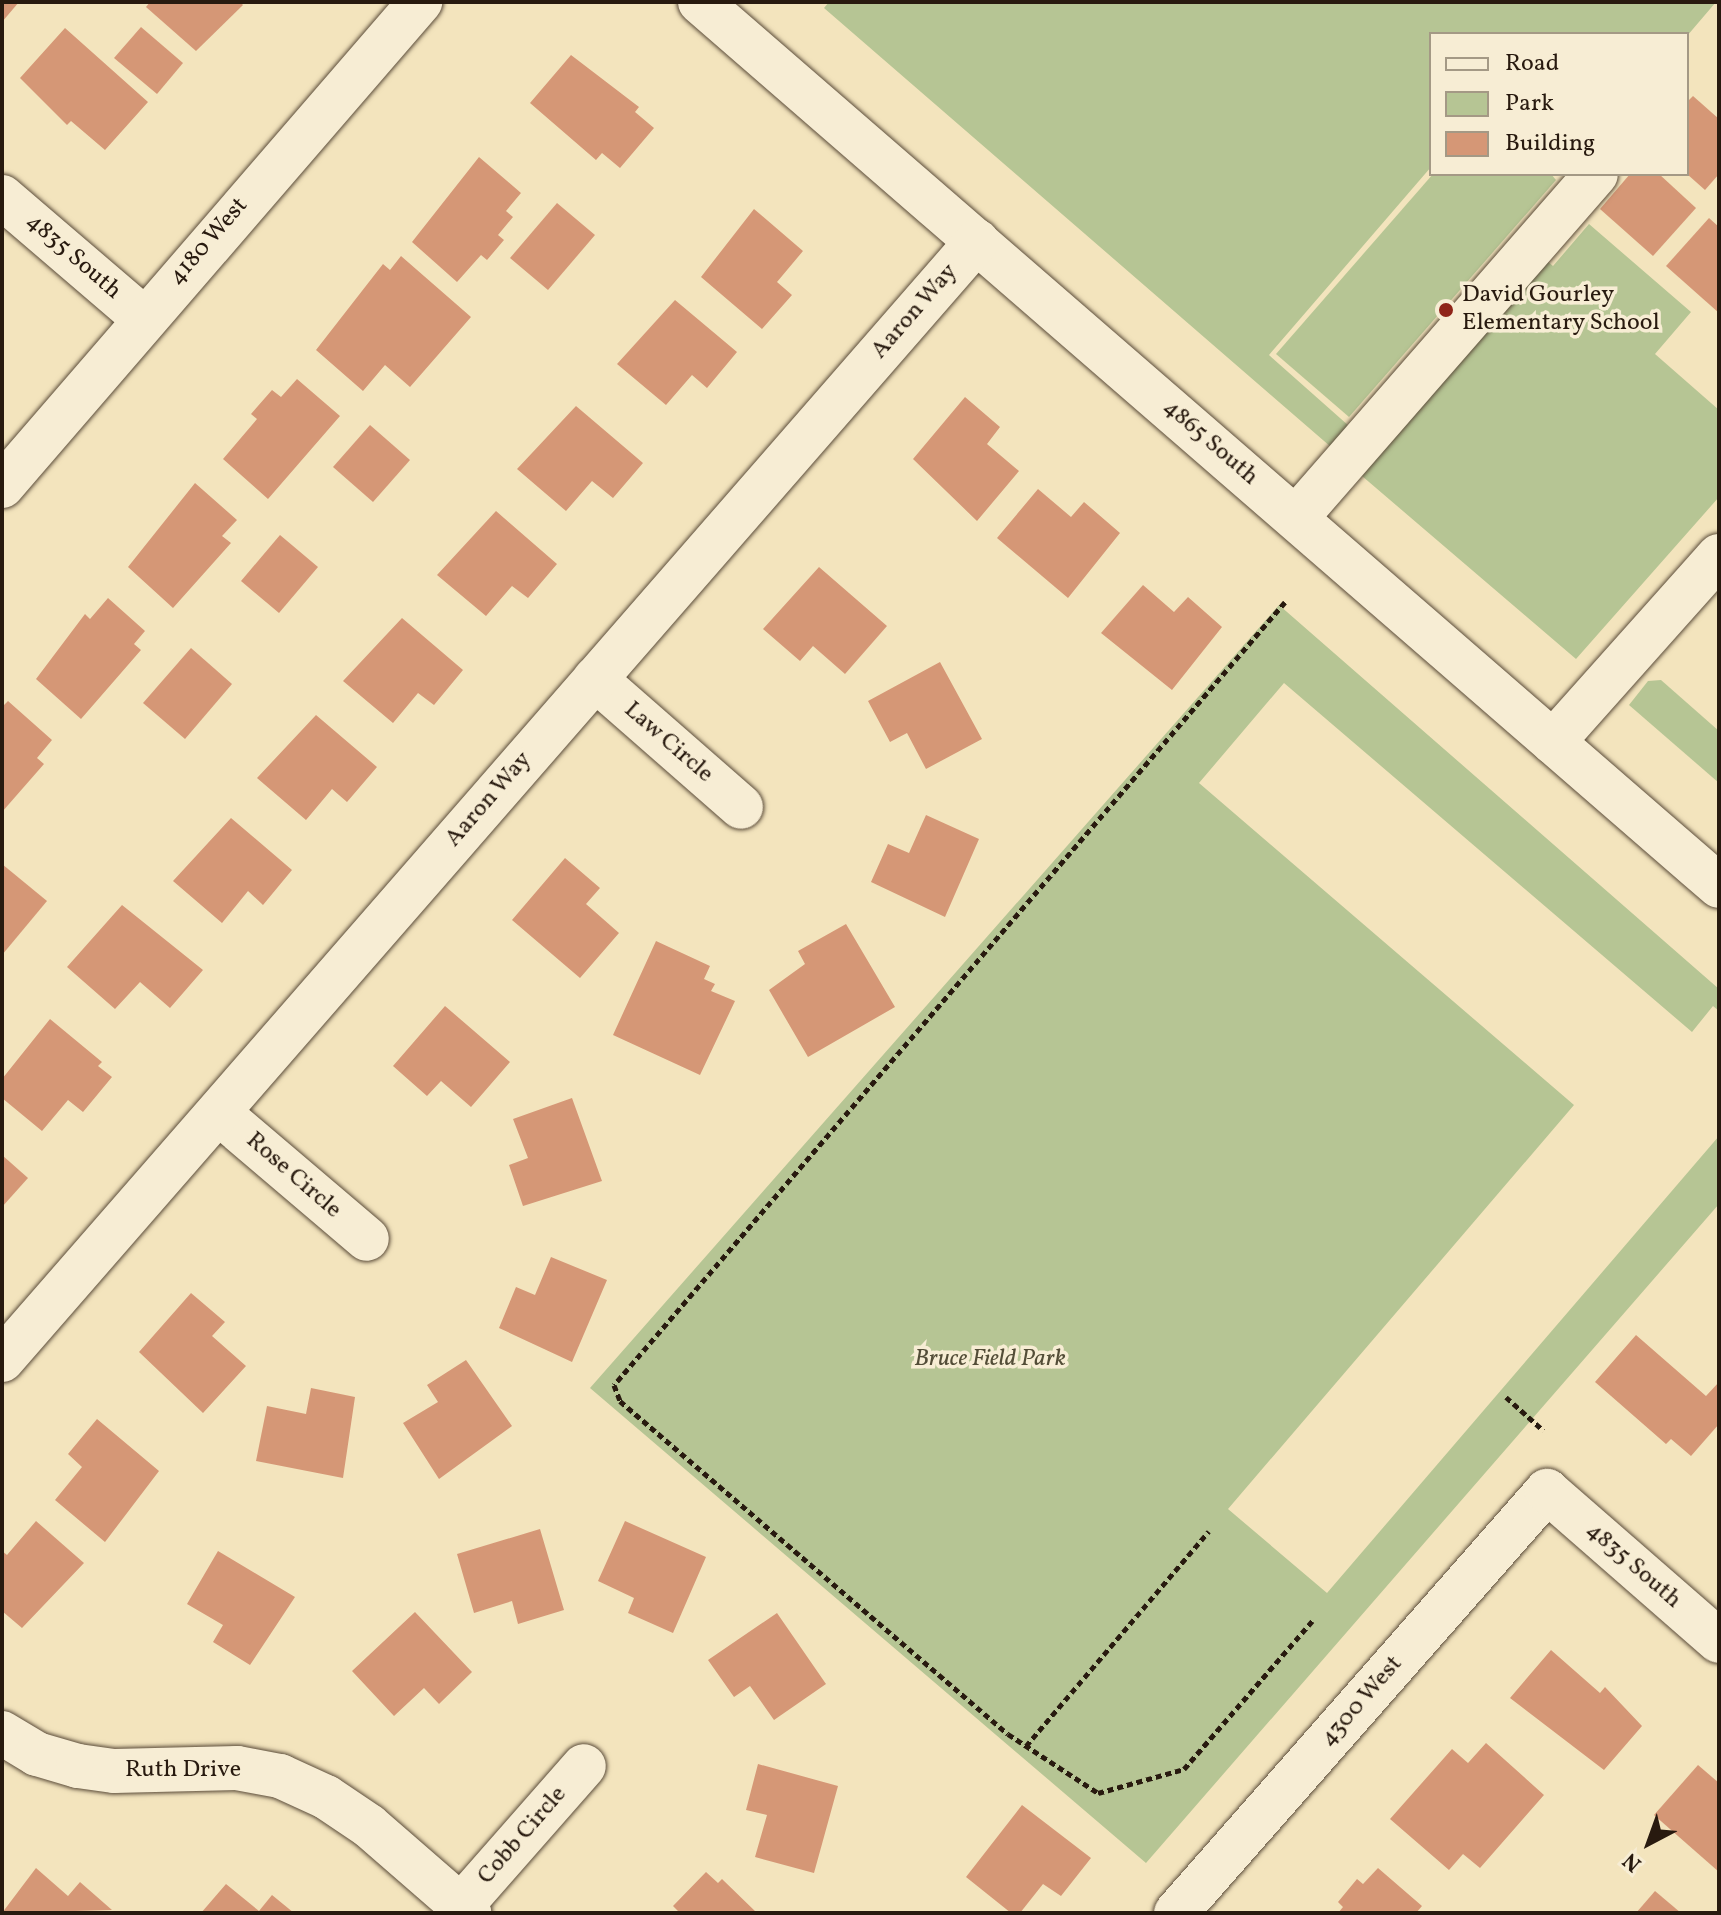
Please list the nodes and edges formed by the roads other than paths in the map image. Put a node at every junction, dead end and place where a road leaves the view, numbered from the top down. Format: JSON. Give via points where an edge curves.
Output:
{"nodes":[{"id":1,"x":420,"y":2,"type":"edge"},
{"id":2,"x":700,"y":2,"type":"edge"},
{"id":3,"x":1594,"y":176,"type":"edge"},
{"id":4,"x":2,"y":197,"type":"edge"},
{"id":5,"x":977,"y":241,"type":"junction"},
{"id":6,"x":143,"y":318,"type":"junction"},
{"id":7,"x":2,"y":486,"type":"edge"},
{"id":8,"x":1296,"y":518,"type":"junction"},
{"id":9,"x":1719,"y":556,"type":"edge"},
{"id":10,"x":595,"y":679,"type":"junction"},
{"id":11,"x":1553,"y":742,"type":"junction"},
{"id":12,"x":741,"y":807,"type":"dead end"},
{"id":13,"x":1719,"y":886,"type":"edge"},
{"id":14,"x":219,"y":1113,"type":"junction"},
{"id":15,"x":367,"y":1239,"type":"dead end"},
{"id":16,"x":2,"y":1360,"type":"edge"},
{"id":17,"x":1547,"y":1491,"type":"joint"},
{"id":18,"x":1719,"y":1641,"type":"edge"},
{"id":19,"x":2,"y":1733,"type":"edge"},
{"id":20,"x":584,"y":1766,"type":"dead end"},
{"id":21,"x":465,"y":1910,"type":"edge"},
{"id":22,"x":1176,"y":1913,"type":"edge"}],
"edges":[{"from":1,"to":6,"type":"street","name":"4180 West"},
{"from":2,"to":5,"type":"street","name":"4865 South"},
{"from":3,"to":8,"type":"street"},
{"from":4,"to":6,"type":"street","name":"4835 South"},
{"from":5,"to":8,"type":"street","name":"4865 South"},
{"from":5,"to":10,"type":"street","name":"Aaron Way"},
{"from":6,"to":7,"type":"street","name":"4180 West"},
{"from":8,"to":11,"type":"street","name":"4865 South"},
{"from":9,"to":11,"type":"street"},
{"from":10,"to":12,"type":"street","name":"Law Circle"},
{"from":10,"to":14,"type":"street","name":"Aaron Way"},
{"from":11,"to":13,"type":"street","name":"4865 South"},
{"from":14,"to":15,"type":"street","name":"Rose Circle"},
{"from":14,"to":16,"type":"street","name":"Aaron Way"},
{"from":17,"to":18,"type":"street","name":"4835 South"},
{"from":17,"to":22,"type":"street","name":"4300 West"},
{"from":19,"to":21,"type":"street","name":"Ruth Drive","via":[[37,1754],[78,1766],[114,1771],[237,1768],[280,1776],[326,1797],[369,1826]]},
{"from":20,"to":21,"type":"street","name":"Cobb Circle"}]}
